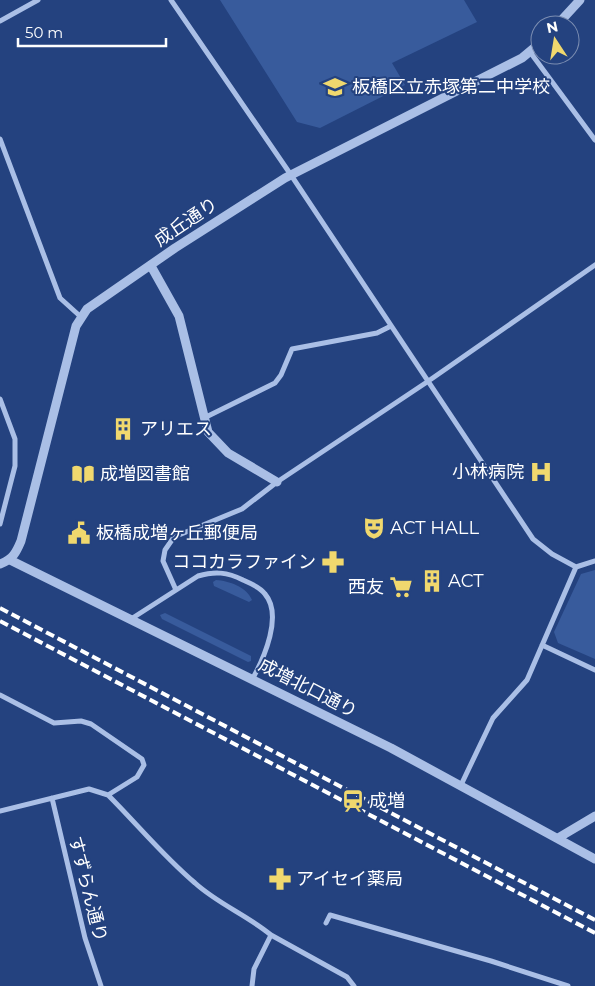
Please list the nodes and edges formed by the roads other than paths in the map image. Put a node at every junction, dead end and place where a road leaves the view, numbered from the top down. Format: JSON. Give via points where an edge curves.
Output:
{"nodes":[{"id":1,"x":38,"y":0,"type":"edge"},
{"id":2,"x":171,"y":0,"type":"edge"},
{"id":3,"x":580,"y":0,"type":"edge"},
{"id":4,"x":566,"y":15,"type":"edge"},
{"id":5,"x":0,"y":21,"type":"edge"},
{"id":6,"x":530,"y":52,"type":"edge"},
{"id":7,"x":540,"y":65,"type":"edge"},
{"id":8,"x":0,"y":140,"type":"edge"},
{"id":9,"x":595,"y":140,"type":"edge"},
{"id":10,"x":291,"y":175,"type":"junction"},
{"id":11,"x":595,"y":265,"type":"edge"},
{"id":12,"x":151,"y":266,"type":"junction"},
{"id":13,"x":80,"y":317,"type":"junction"},
{"id":14,"x":391,"y":326,"type":"junction"},
{"id":15,"x":428,"y":382,"type":"junction"},
{"id":16,"x":0,"y":399,"type":"edge"},
{"id":17,"x":204,"y":419,"type":"junction"},
{"id":18,"x":277,"y":482,"type":"junction"},
{"id":19,"x":0,"y":524,"type":"edge"},
{"id":20,"x":10,"y":560,"type":"junction"},
{"id":21,"x":595,"y":561,"type":"edge"},
{"id":22,"x":0,"y":564,"type":"edge"},
{"id":23,"x":576,"y":567,"type":"junction"},
{"id":24,"x":176,"y":590,"type":"junction"},
{"id":25,"x":131,"y":619,"type":"junction"},
{"id":26,"x":542,"y":645,"type":"junction"},
{"id":27,"x":595,"y":670,"type":"edge"},
{"id":28,"x":253,"y":678,"type":"junction"},
{"id":29,"x":0,"y":695,"type":"edge"},
{"id":30,"x":461,"y":785,"type":"junction"},
{"id":31,"x":108,"y":795,"type":"junction"},
{"id":32,"x":52,"y":798,"type":"junction"},
{"id":33,"x":0,"y":810,"type":"edge"},
{"id":34,"x":595,"y":816,"type":"edge"},
{"id":35,"x":558,"y":838,"type":"junction"},
{"id":36,"x":595,"y":859,"type":"edge"},
{"id":37,"x":326,"y":923,"type":"dead end"},
{"id":38,"x":271,"y":935,"type":"junction"},
{"id":39,"x":101,"y":986,"type":"edge"},
{"id":40,"x":252,"y":986,"type":"edge"},
{"id":41,"x":354,"y":986,"type":"edge"},
{"id":42,"x":565,"y":986,"type":"edge"}],
"edges":[{"from":1,"to":5,"type":"street"},
{"from":2,"to":10,"type":"street"},
{"from":3,"to":4,"type":"street"},
{"from":6,"to":10,"type":"street","name":"成丘通り"},
{"from":7,"to":9,"type":"street"},
{"from":8,"to":13,"type":"street","via":[[60,298]]},
{"from":10,"to":12,"type":"street","name":"成丘通り"},
{"from":10,"to":14,"type":"street"},
{"from":11,"to":15,"type":"street"},
{"from":12,"to":13,"type":"street","name":"成丘通り"},
{"from":12,"to":17,"type":"street","via":[[179,316]]},
{"from":13,"to":20,"type":"street","via":[[20,541]]},
{"from":14,"to":15,"type":"street"},
{"from":14,"to":17,"type":"street","via":[[377,332],[292,349],[275,383]]},
{"from":15,"to":18,"type":"street"},
{"from":15,"to":23,"type":"street","via":[[533,539]]},
{"from":16,"to":19,"type":"street","via":[[15,439],[15,466]]},
{"from":17,"to":18,"type":"street","via":[[208,432],[228,453]]},
{"from":18,"to":24,"type":"street","via":[[242,509],[178,534],[170,541],[163,561]]},
{"from":20,"to":22,"type":"street"},
{"from":20,"to":25,"type":"street","name":"成増北口通り"},
{"from":21,"to":23,"type":"street"},
{"from":23,"to":26,"type":"street"},
{"from":24,"to":25,"type":"street"},
{"from":24,"to":28,"type":"street","via":[[198,576],[214,572],[231,574],[265,593],[272,620]]},
{"from":25,"to":28,"type":"street","name":"成増北口通り"},
{"from":26,"to":27,"type":"street"},
{"from":26,"to":30,"type":"street","via":[[524,685],[499,709],[487,727]]},
{"from":28,"to":30,"type":"street","name":"成増北口通り"},
{"from":29,"to":31,"type":"street","via":[[54,723],[81,721],[91,724],[142,759],[144,765],[137,777]]},
{"from":30,"to":35,"type":"street","name":"成増北口通り"},
{"from":31,"to":32,"type":"street","via":[[89,789]]},
{"from":31,"to":38,"type":"street","via":[[193,882],[215,900],[257,923]]},
{"from":32,"to":33,"type":"street"},
{"from":32,"to":39,"type":"street","name":"すずらん通り","via":[[85,938]]},
{"from":34,"to":35,"type":"street"},
{"from":35,"to":36,"type":"street","name":"成増北口通り"},
{"from":37,"to":42,"type":"street","via":[[330,915],[491,961]]},
{"from":38,"to":40,"type":"street","via":[[254,969]]},
{"from":38,"to":41,"type":"street","via":[[347,977]]}]}
